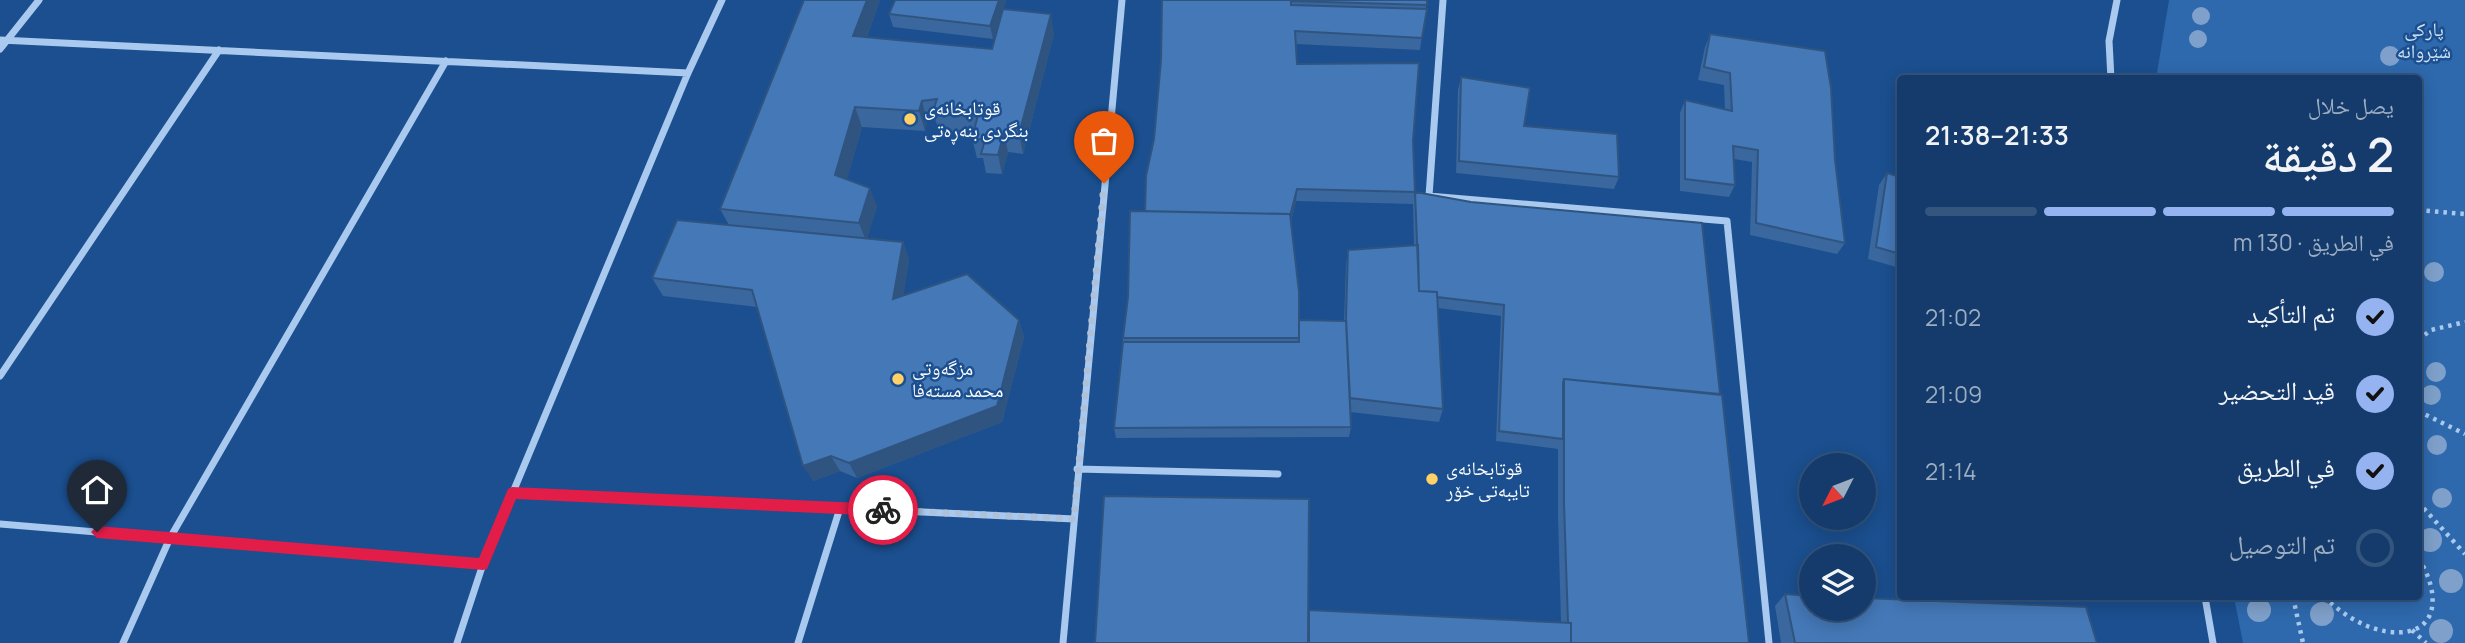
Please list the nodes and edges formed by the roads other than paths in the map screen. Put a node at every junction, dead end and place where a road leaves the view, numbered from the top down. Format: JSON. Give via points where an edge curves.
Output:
{"nodes":[{"id":1,"x":39,"y":0,"type":"edge"},
{"id":2,"x":722,"y":0,"type":"edge"},
{"id":3,"x":1122,"y":0,"type":"edge"},
{"id":4,"x":1443,"y":0,"type":"edge"},
{"id":5,"x":2118,"y":0,"type":"edge"},
{"id":6,"x":4,"y":40,"type":"edge"},
{"id":7,"x":0,"y":49,"type":"edge"},
{"id":8,"x":219,"y":50,"type":"junction"},
{"id":9,"x":446,"y":61,"type":"junction"},
{"id":10,"x":688,"y":73,"type":"junction"},
{"id":11,"x":2111,"y":75,"type":"edge"},
{"id":12,"x":0,"y":376,"type":"edge"},
{"id":13,"x":1077,"y":468,"type":"junction"},
{"id":14,"x":1278,"y":474,"type":"dead end"},
{"id":15,"x":512,"y":493,"type":"junction"},
{"id":16,"x":840,"y":508,"type":"junction"},
{"id":17,"x":1074,"y":519,"type":"junction"},
{"id":18,"x":0,"y":524,"type":"edge"},
{"id":19,"x":170,"y":538,"type":"junction"},
{"id":20,"x":483,"y":564,"type":"junction"},
{"id":21,"x":2206,"y":600,"type":"edge"},
{"id":22,"x":123,"y":643,"type":"edge"},
{"id":23,"x":457,"y":643,"type":"edge"},
{"id":24,"x":799,"y":643,"type":"edge"},
{"id":25,"x":1063,"y":643,"type":"edge"},
{"id":26,"x":1769,"y":643,"type":"edge"},
{"id":27,"x":2213,"y":643,"type":"edge"}],
"edges":[{"from":1,"to":6,"type":"street"},
{"from":2,"to":10,"type":"street"},
{"from":3,"to":13,"type":"street"},
{"from":4,"to":26,"type":"street","via":[[1429,196],[1727,221]]},
{"from":5,"to":11,"type":"street","via":[[2109,41]]},
{"from":6,"to":7,"type":"street"},
{"from":6,"to":8,"type":"street"},
{"from":8,"to":9,"type":"street"},
{"from":8,"to":12,"type":"street"},
{"from":9,"to":10,"type":"street"},
{"from":9,"to":19,"type":"street"},
{"from":10,"to":15,"type":"street"},
{"from":13,"to":14,"type":"street"},
{"from":13,"to":17,"type":"street"},
{"from":15,"to":16,"type":"street"},
{"from":15,"to":20,"type":"street"},
{"from":16,"to":17,"type":"street"},
{"from":16,"to":24,"type":"street"},
{"from":17,"to":25,"type":"street"},
{"from":18,"to":19,"type":"street"},
{"from":19,"to":20,"type":"street"},
{"from":19,"to":22,"type":"street"},
{"from":20,"to":23,"type":"street"},
{"from":21,"to":27,"type":"street"}]}
